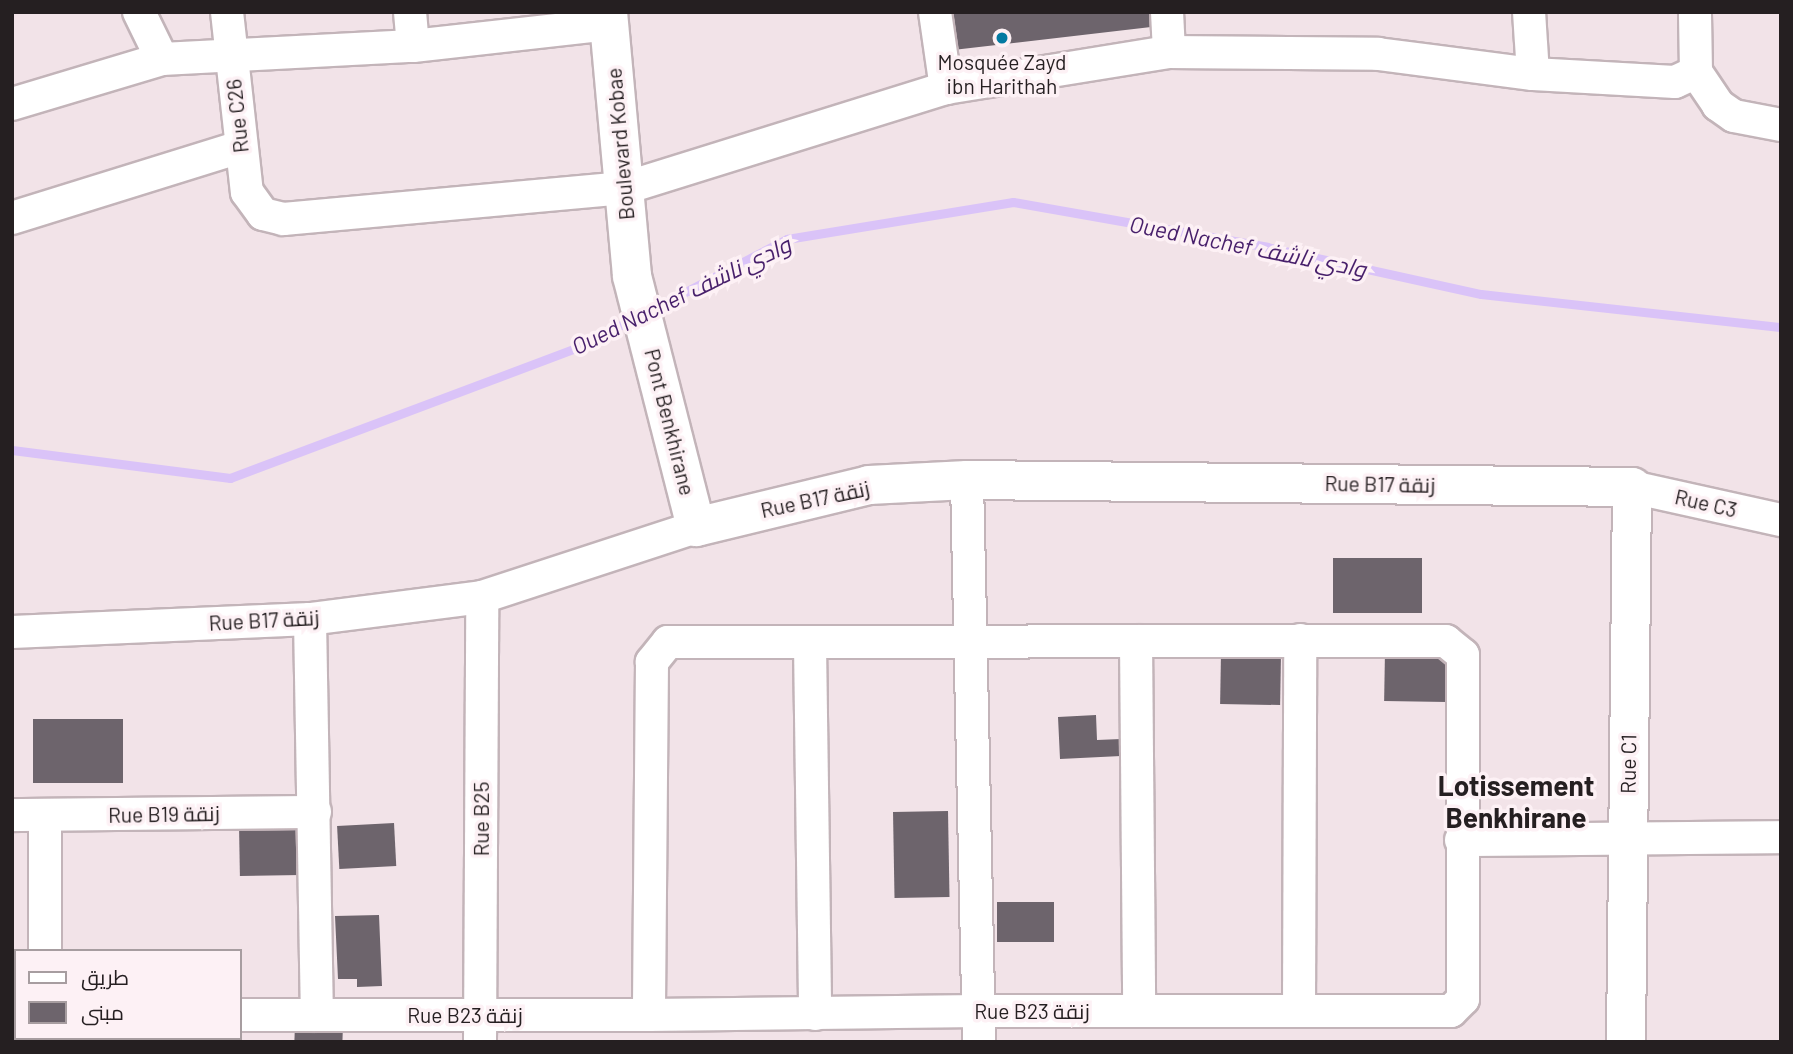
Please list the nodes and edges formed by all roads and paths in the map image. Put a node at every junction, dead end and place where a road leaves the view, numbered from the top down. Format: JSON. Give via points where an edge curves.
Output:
{"nodes":[{"id":1,"x":139,"y":12,"type":"edge"},
{"id":2,"x":227,"y":12,"type":"edge"},
{"id":3,"x":410,"y":12,"type":"edge"},
{"id":4,"x":935,"y":12,"type":"edge"},
{"id":5,"x":1167,"y":12,"type":"edge"},
{"id":6,"x":1529,"y":12,"type":"edge"},
{"id":7,"x":1695,"y":12,"type":"edge"},
{"id":8,"x":609,"y":18,"type":"edge"},
{"id":9,"x":413,"y":46,"type":"junction"},
{"id":10,"x":1168,"y":52,"type":"junction"},
{"id":11,"x":231,"y":56,"type":"junction"},
{"id":12,"x":162,"y":59,"type":"junction"},
{"id":13,"x":1696,"y":72,"type":"junction"},
{"id":14,"x":1533,"y":74,"type":"junction"},
{"id":15,"x":946,"y":88,"type":"junction"},
{"id":16,"x":12,"y":104,"type":"edge"},
{"id":17,"x":1781,"y":125,"type":"edge"},
{"id":18,"x":240,"y":147,"type":"junction"},
{"id":19,"x":625,"y":188,"type":"junction"},
{"id":20,"x":12,"y":218,"type":"edge"},
{"id":21,"x":632,"y":276,"type":"joint"},
{"id":22,"x":967,"y":480,"type":"junction"},
{"id":23,"x":1632,"y":487,"type":"junction"},
{"id":24,"x":1781,"y":520,"type":"edge"},
{"id":25,"x":696,"y":527,"type":"junction"},
{"id":26,"x":482,"y":597,"type":"junction"},
{"id":27,"x":310,"y":619,"type":"junction"},
{"id":28,"x":12,"y":632,"type":"edge"},
{"id":29,"x":1300,"y":640,"type":"junction"},
{"id":30,"x":970,"y":641,"type":"junction"},
{"id":31,"x":1136,"y":641,"type":"junction"},
{"id":32,"x":810,"y":644,"type":"junction"},
{"id":33,"x":315,"y":812,"type":"junction"},
{"id":34,"x":46,"y":815,"type":"junction"},
{"id":35,"x":12,"y":816,"type":"edge"},
{"id":36,"x":1781,"y":837,"type":"edge"},
{"id":37,"x":1628,"y":839,"type":"junction"},
{"id":38,"x":1461,"y":840,"type":"junction"},
{"id":39,"x":45,"y":949,"type":"edge"},
{"id":40,"x":1139,"y":1010,"type":"junction"},
{"id":41,"x":1299,"y":1010,"type":"junction"},
{"id":42,"x":979,"y":1011,"type":"junction"},
{"id":43,"x":815,"y":1014,"type":"junction"},
{"id":44,"x":242,"y":1015,"type":"edge"},
{"id":45,"x":317,"y":1015,"type":"junction"},
{"id":46,"x":649,"y":1015,"type":"junction"},
{"id":47,"x":480,"y":1028,"type":"edge"},
{"id":48,"x":979,"y":1042,"type":"edge"},
{"id":49,"x":1626,"y":1042,"type":"edge"}],
"edges":[{"from":1,"to":12,"type":"street"},
{"from":2,"to":11,"type":"street","name":"Rue C26"},
{"from":3,"to":9,"type":"street"},
{"from":4,"to":15,"type":"street"},
{"from":5,"to":10,"type":"street"},
{"from":6,"to":14,"type":"street"},
{"from":7,"to":13,"type":"street"},
{"from":8,"to":9,"type":"street"},
{"from":8,"to":19,"type":"main road","name":"Boulevard Kobae"},
{"from":9,"to":11,"type":"street"},
{"from":10,"to":14,"type":"street","via":[[1378,54]]},
{"from":10,"to":15,"type":"street"},
{"from":11,"to":12,"type":"street"},
{"from":11,"to":18,"type":"street","name":"Rue C26"},
{"from":12,"to":16,"type":"street"},
{"from":13,"to":14,"type":"street","via":[[1675,82]]},
{"from":13,"to":17,"type":"street","via":[[1718,105],[1734,116]]},
{"from":15,"to":19,"type":"street"},
{"from":18,"to":19,"type":"street","name":"Rue C26","via":[[247,192],[263,214],[283,219]]},
{"from":18,"to":20,"type":"street"},
{"from":19,"to":21,"type":"main road","name":"Boulevard Kobae"},
{"from":21,"to":25,"type":"main road","name":"Pont Benkhirane"},
{"from":22,"to":23,"type":"main road","name":"Rue B17 زنقة"},
{"from":22,"to":25,"type":"main road","name":"Rue B17 زنقة","via":[[869,485]]},
{"from":22,"to":30,"type":"street"},
{"from":23,"to":24,"type":"street","name":"Rue C3"},
{"from":23,"to":37,"type":"main road","name":"Rue C1"},
{"from":25,"to":26,"type":"street","name":"Rue B17 زنقة"},
{"from":26,"to":27,"type":"street","name":"Rue B17 زنقة"},
{"from":26,"to":47,"type":"street","name":"Rue B25"},
{"from":27,"to":28,"type":"street","name":"Rue B17 زنقة"},
{"from":27,"to":33,"type":"street"},
{"from":29,"to":31,"type":"street"},
{"from":29,"to":38,"type":"street","name":"Rue B23 زنقة","via":[[1446,641],[1463,654]]},
{"from":29,"to":41,"type":"street"},
{"from":30,"to":31,"type":"street"},
{"from":30,"to":32,"type":"street"},
{"from":30,"to":42,"type":"street"},
{"from":31,"to":40,"type":"street"},
{"from":32,"to":43,"type":"street"},
{"from":32,"to":46,"type":"street","via":[[668,642],[657,650],[652,662]]},
{"from":33,"to":34,"type":"street","name":"Rue B19 زنقة"},
{"from":33,"to":45,"type":"street"},
{"from":34,"to":35,"type":"street","name":"Rue B19 زنقة"},
{"from":34,"to":39,"type":"street"},
{"from":36,"to":37,"type":"street"},
{"from":37,"to":38,"type":"street"},
{"from":37,"to":49,"type":"main road","name":"Rue C1"},
{"from":38,"to":41,"type":"street","name":"Rue B23 زنقة","via":[[1460,1003],[1444,1011]]},
{"from":40,"to":41,"type":"street","name":"Rue B23 زنقة"},
{"from":40,"to":42,"type":"street","name":"Rue B23 زنقة"},
{"from":42,"to":43,"type":"street","name":"Rue B23 زنقة"},
{"from":42,"to":48,"type":"street"},
{"from":43,"to":46,"type":"street","name":"Rue B23 زنقة"},
{"from":44,"to":45,"type":"street","name":"Rue B23 زنقة"},
{"from":45,"to":47,"type":"street","name":"Rue B23 زنقة"},
{"from":46,"to":47,"type":"street","name":"Rue B23 زنقة"}]}
